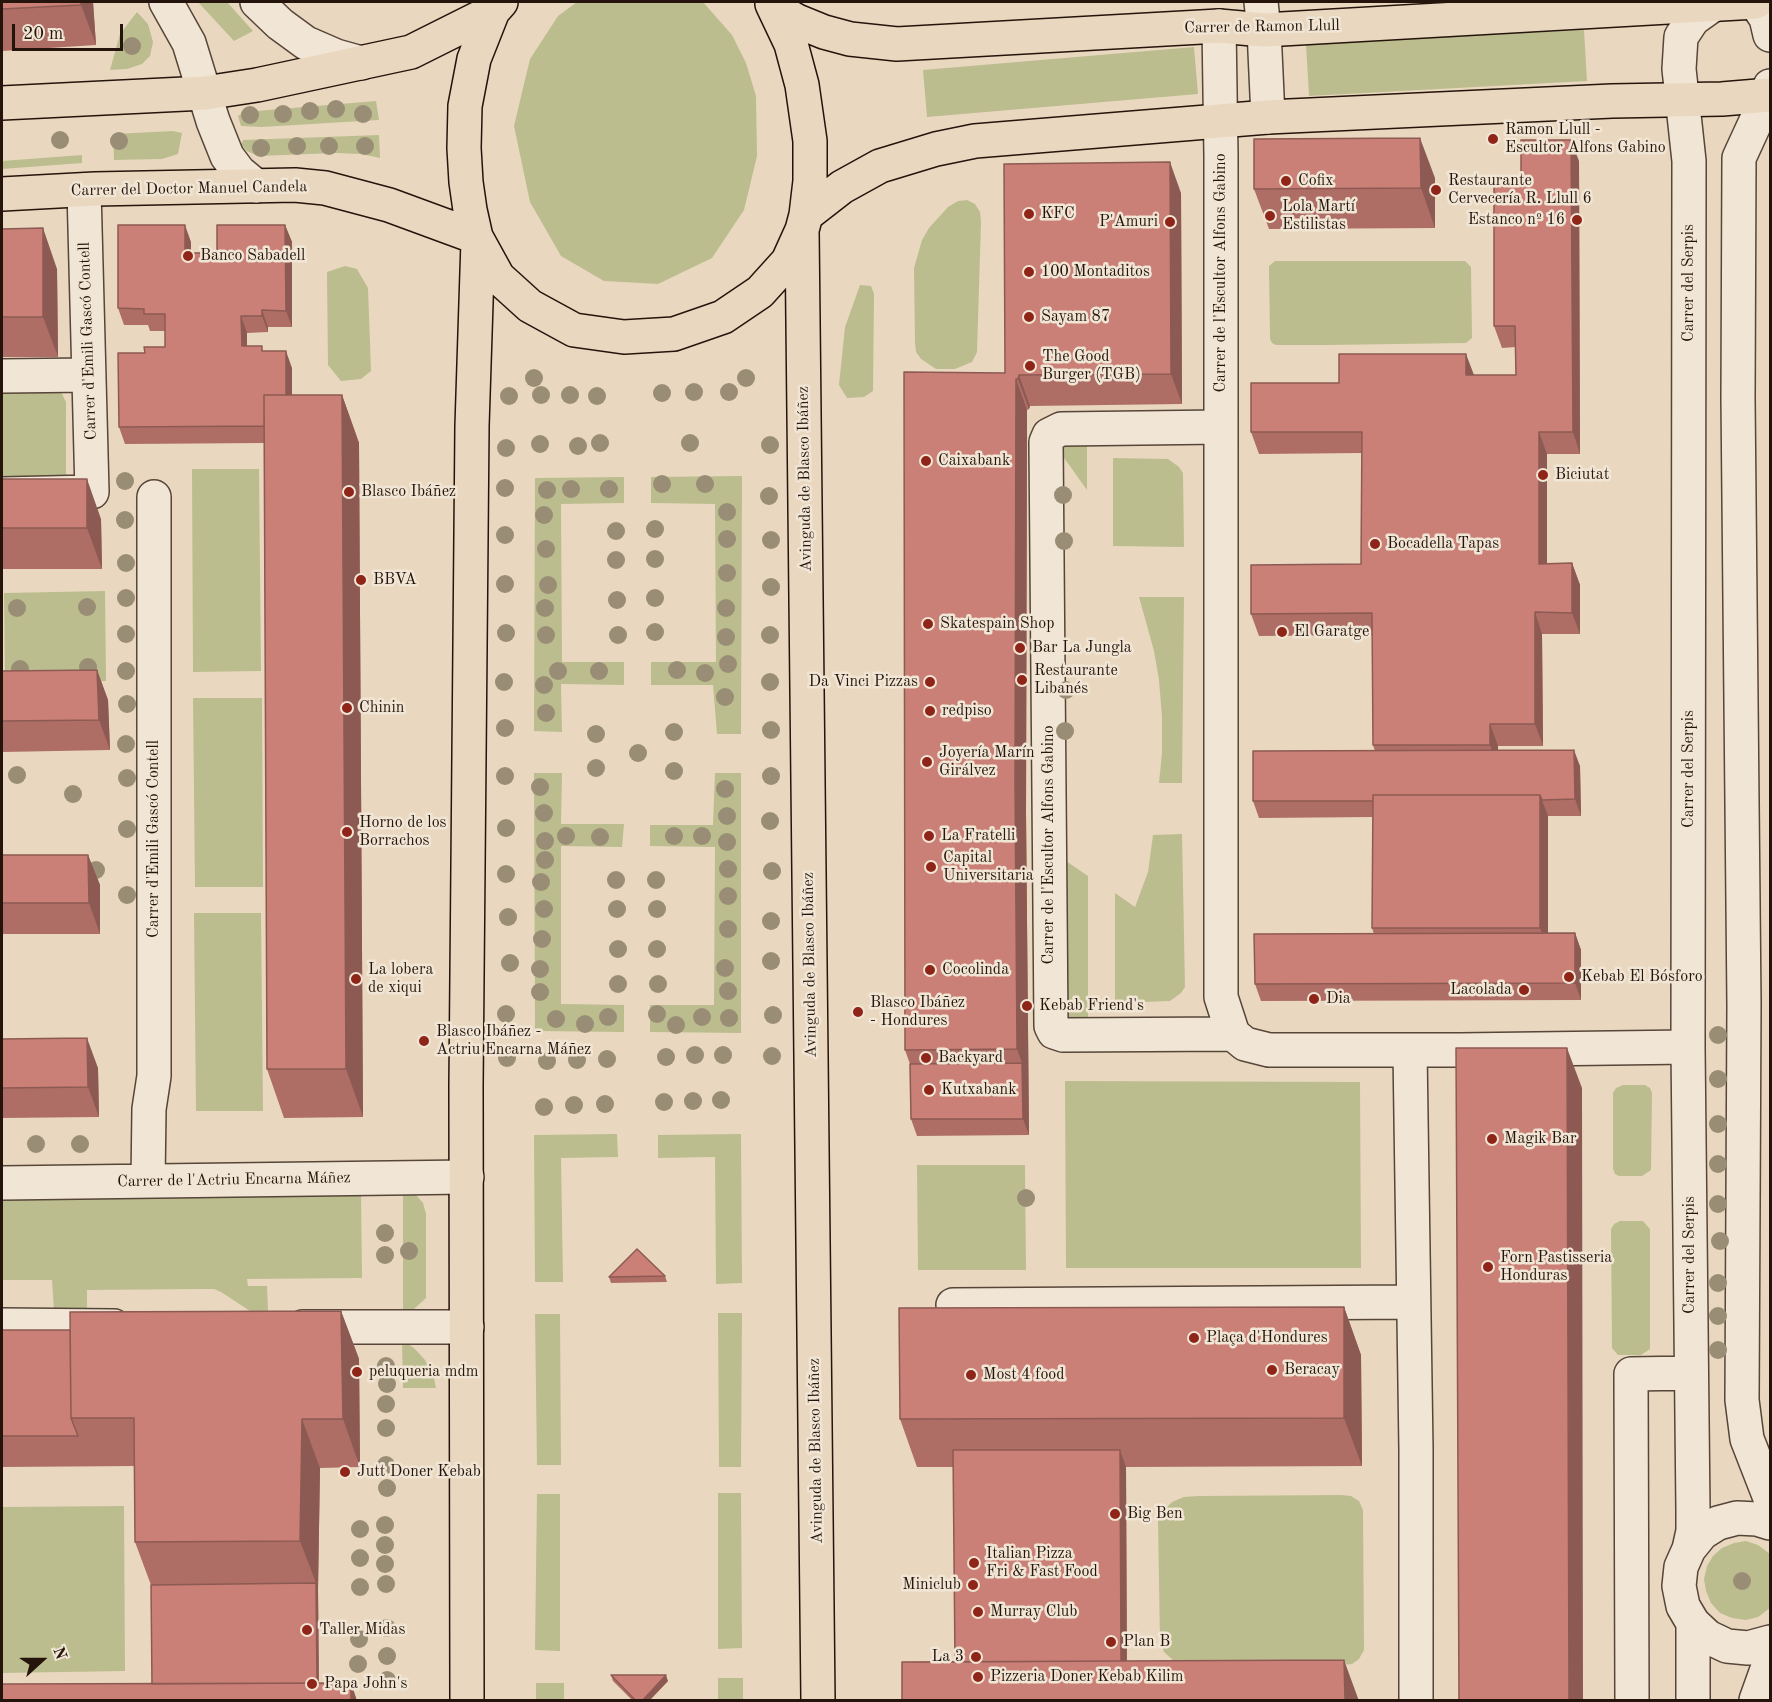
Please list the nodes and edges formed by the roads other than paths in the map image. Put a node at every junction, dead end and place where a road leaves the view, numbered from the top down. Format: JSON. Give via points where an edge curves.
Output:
{"nodes":[{"id":1,"x":166,"y":2,"type":"edge"},
{"id":2,"x":256,"y":2,"type":"edge"},
{"id":3,"x":1740,"y":2,"type":"edge"},
{"id":4,"x":772,"y":5,"type":"edge"},
{"id":5,"x":497,"y":6,"type":"edge"},
{"id":6,"x":1262,"y":16,"type":"edge"},
{"id":7,"x":1219,"y":26,"type":"junction"},
{"id":8,"x":1770,"y":35,"type":"edge"},
{"id":9,"x":361,"y":63,"type":"junction"},
{"id":10,"x":1770,"y":92,"type":"edge"},
{"id":11,"x":205,"y":93,"type":"junction"},
{"id":12,"x":1682,"y":100,"type":"junction"},
{"id":13,"x":2,"y":103,"type":"edge"},
{"id":14,"x":1268,"y":117,"type":"junction"},
{"id":15,"x":1221,"y":120,"type":"junction"},
{"id":16,"x":256,"y":186,"type":"junction"},
{"id":17,"x":84,"y":190,"type":"junction"},
{"id":18,"x":2,"y":194,"type":"edge"},
{"id":19,"x":804,"y":223,"type":"junction"},
{"id":20,"x":477,"y":239,"type":"junction"},
{"id":21,"x":89,"y":375,"type":"junction"},
{"id":22,"x":2,"y":376,"type":"edge"},
{"id":23,"x":1221,"y":427,"type":"junction"},
{"id":24,"x":2,"y":494,"type":"edge"},
{"id":25,"x":154,"y":497,"type":"dead end"},
{"id":26,"x":1239,"y":1039,"type":"junction"},
{"id":27,"x":1688,"y":1047,"type":"junction"},
{"id":28,"x":1410,"y":1051,"type":"junction"},
{"id":29,"x":466,"y":1177,"type":"junction"},
{"id":30,"x":148,"y":1181,"type":"junction"},
{"id":31,"x":2,"y":1183,"type":"edge"},
{"id":32,"x":1413,"y":1302,"type":"junction"},
{"id":33,"x":953,"y":1305,"type":"edge"},
{"id":34,"x":2,"y":1325,"type":"edge"},
{"id":35,"x":142,"y":1326,"type":"edge"},
{"id":36,"x":268,"y":1327,"type":"edge"},
{"id":37,"x":467,"y":1327,"type":"junction"},
{"id":38,"x":1690,"y":1373,"type":"junction"},
{"id":39,"x":1770,"y":1498,"type":"edge"},
{"id":40,"x":1770,"y":1523,"type":"edge"},
{"id":41,"x":1689,"y":1549,"type":"junction"},
{"id":42,"x":1693,"y":1623,"type":"junction"},
{"id":43,"x":1770,"y":1642,"type":"edge"},
{"id":44,"x":1770,"y":1661,"type":"edge"},
{"id":45,"x":468,"y":1701,"type":"edge"},
{"id":46,"x":818,"y":1701,"type":"edge"},
{"id":47,"x":1416,"y":1701,"type":"edge"},
{"id":48,"x":1632,"y":1701,"type":"edge"},
{"id":49,"x":1693,"y":1701,"type":"edge"},
{"id":50,"x":1756,"y":1701,"type":"edge"}],
"edges":[{"from":1,"to":11,"type":"street","via":[[189,43]]},
{"from":2,"to":9,"type":"street","via":[[306,42]]},
{"from":3,"to":6,"type":"main road","name":"Carrer de Ramon Llull"},
{"from":3,"to":8,"type":"street","via":[[1766,18]]},
{"from":3,"to":12,"type":"street","name":"Carrer del Serpis","via":[[1693,19],[1681,37]]},
{"from":4,"to":7,"type":"main road","name":"Carrer de Ramon Llull","via":[[824,32],[897,44]]},
{"from":4,"to":19,"type":"main road","via":[[791,44],[802,85],[810,141]]},
{"from":5,"to":9,"type":"main road","via":[[411,52]]},
{"from":5,"to":20,"type":"main road","via":[[474,59],[465,106],[466,182]]},
{"from":6,"to":7,"type":"main road","name":"Carrer de Ramon Llull"},
{"from":6,"to":14,"type":"street"},
{"from":7,"to":15,"type":"street","name":"Carrer de l'Escultor Alfons Gabino"},
{"from":9,"to":11,"type":"main road"},
{"from":10,"to":12,"type":"main road"},
{"from":10,"to":39,"type":"street","via":[[1739,158],[1738,410],[1744,1005],[1742,1400],[1747,1439]]},
{"from":11,"to":13,"type":"main road"},
{"from":11,"to":16,"type":"street","via":[[227,156]]},
{"from":12,"to":14,"type":"main road"},
{"from":12,"to":27,"type":"street","name":"Carrer del Serpis","via":[[1689,161]]},
{"from":14,"to":15,"type":"main road"},
{"from":15,"to":19,"type":"main road","via":[[975,141],[936,148],[862,174]]},
{"from":15,"to":23,"type":"street","name":"Carrer de l'Escultor Alfons Gabino"},
{"from":16,"to":17,"type":"main road","name":"Carrer del Doctor Manuel Candela"},
{"from":16,"to":20,"type":"main road","name":"Carrer del Doctor Manuel Candela","via":[[295,185],[343,191]]},
{"from":17,"to":18,"type":"main road","name":"Carrer del Doctor Manuel Candela"},
{"from":17,"to":21,"type":"street","name":"Carrer d'Emili Gascó Contell"},
{"from":19,"to":20,"type":"main road","via":[[788,261],[760,292],[723,317],[674,334],[624,337],[574,330],[530,306],[498,277]]},
{"from":19,"to":46,"type":"main road","name":"Avinguda de Blasco Ibáñez"},
{"from":20,"to":29,"type":"main road"},
{"from":21,"to":22,"type":"street"},
{"from":21,"to":24,"type":"street","name":"Carrer d'Emili Gascó Contell","via":[[92,492]]},
{"from":23,"to":26,"type":"street","name":"Carrer de l'Escultor Alfons Gabino","via":[[1221,997]]},
{"from":23,"to":26,"type":"street","name":"Carrer de l'Escultor Alfons Gabino","via":[[1061,429],[1049,435],[1046,442],[1051,1026],[1063,1035]]},
{"from":25,"to":30,"type":"street","name":"Carrer d'Emili Gascó Contell","via":[[154,1076],[149,1109]]},
{"from":26,"to":28,"type":"street","via":[[1269,1050]]},
{"from":27,"to":28,"type":"street"},
{"from":27,"to":38,"type":"street","name":"Carrer del Serpis"},
{"from":28,"to":32,"type":"street"},
{"from":29,"to":30,"type":"street","name":"Carrer de l'Actriu Encarna Máñez"},
{"from":29,"to":37,"type":"main road"},
{"from":30,"to":31,"type":"street","name":"Carrer de l'Actriu Encarna Máñez"},
{"from":32,"to":33,"type":"street"},
{"from":32,"to":47,"type":"street"},
{"from":34,"to":35,"type":"street"},
{"from":36,"to":37,"type":"street"},
{"from":37,"to":45,"type":"main road"},
{"from":38,"to":41,"type":"street","name":"Carrer del Serpis","via":[[1693,1531]]},
{"from":38,"to":48,"type":"street","via":[[1631,1374]]},
{"from":40,"to":41,"type":"street","via":[[1757,1518],[1718,1523],[1702,1533]]},
{"from":41,"to":42,"type":"street","name":"Carrer del Serpis","via":[[1681,1567],[1679,1587],[1683,1606]]},
{"from":42,"to":43,"type":"street","via":[[1708,1637],[1727,1646],[1748,1648]]},
{"from":42,"to":49,"type":"street"},
{"from":44,"to":50,"type":"street"}]}
